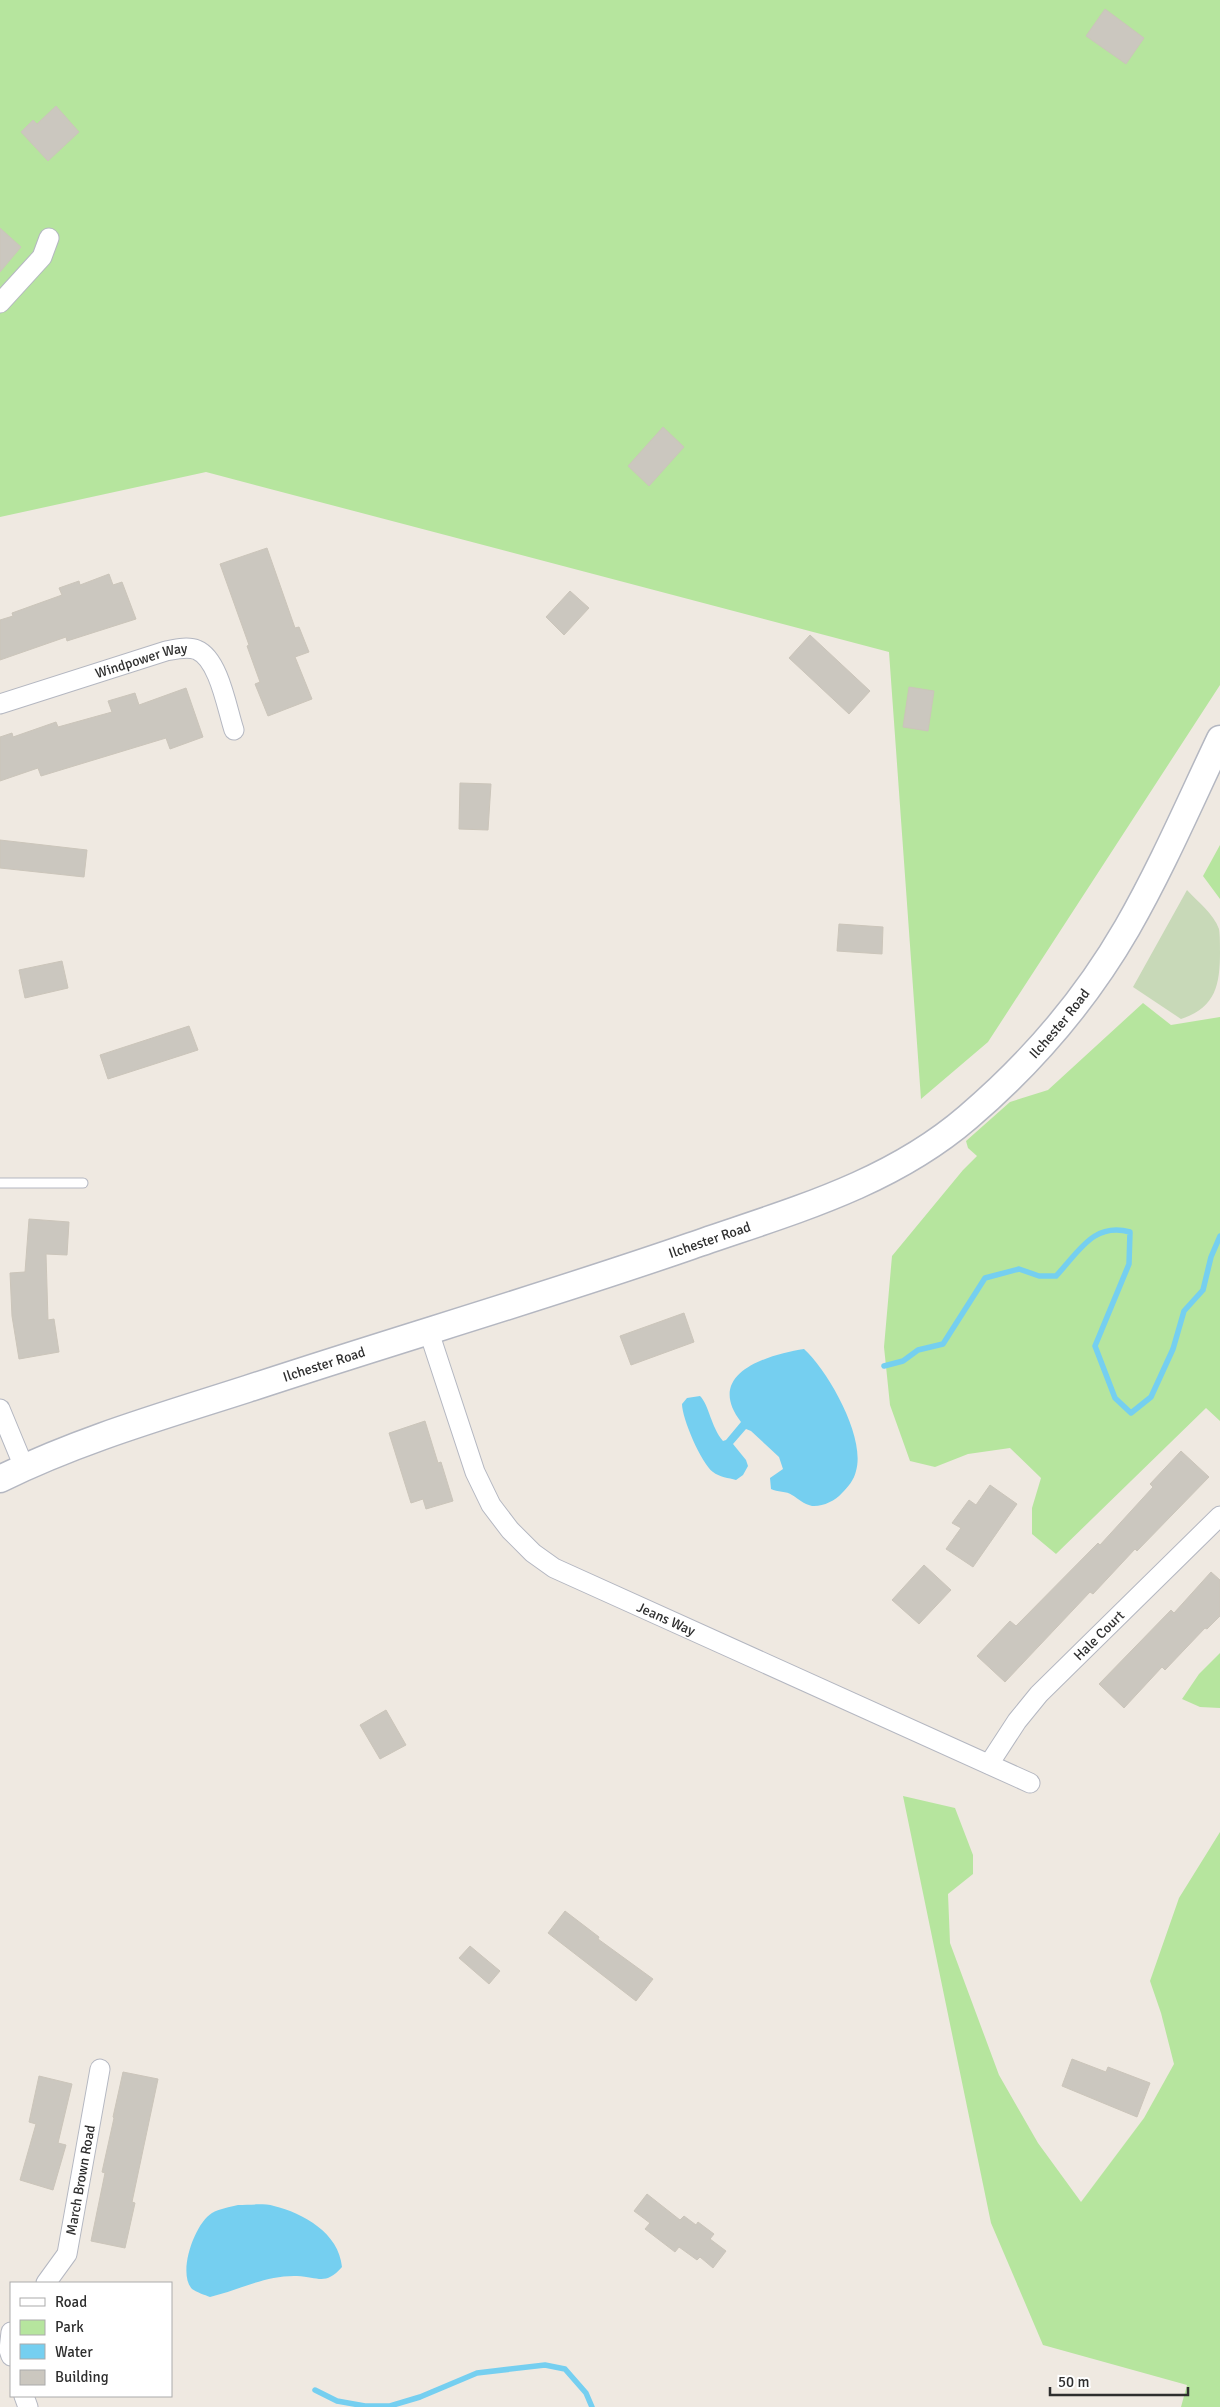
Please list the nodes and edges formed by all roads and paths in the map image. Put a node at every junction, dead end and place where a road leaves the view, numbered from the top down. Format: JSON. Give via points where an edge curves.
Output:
{"nodes":[{"id":1,"x":49,"y":238,"type":"dead end"},
{"id":2,"x":0,"y":303,"type":"edge"},
{"id":3,"x":0,"y":704,"type":"edge"},
{"id":4,"x":234,"y":730,"type":"dead end"},
{"id":5,"x":1220,"y":739,"type":"edge"},
{"id":6,"x":83,"y":1182,"type":"dead end"},
{"id":7,"x":0,"y":1183,"type":"edge"},
{"id":8,"x":428,"y":1329,"type":"junction"},
{"id":9,"x":0,"y":1409,"type":"edge"},
{"id":10,"x":24,"y":1467,"type":"junction"},
{"id":11,"x":0,"y":1479,"type":"edge"},
{"id":12,"x":1220,"y":1516,"type":"edge"},
{"id":13,"x":989,"y":1764,"type":"junction"},
{"id":14,"x":1030,"y":1783,"type":"dead end"},
{"id":15,"x":100,"y":2069,"type":"dead end"},
{"id":16,"x":47,"y":2282,"type":"edge"}],
"edges":[{"from":1,"to":2,"type":"street","via":[[42,257]]},
{"from":3,"to":4,"type":"street","name":"Windpower Way","via":[[166,651],[187,648],[198,650],[214,667]]},
{"from":5,"to":8,"type":"street","name":"Ilchester Road","via":[[1127,927],[1091,984],[1013,1075],[926,1150],[874,1179],[816,1204],[649,1261]]},
{"from":6,"to":7,"type":"lane"},
{"from":8,"to":10,"type":"street","name":"Ilchester Road","via":[[98,1437]]},
{"from":8,"to":13,"type":"street","name":"Jeans Way","via":[[476,1472],[491,1505],[533,1552],[554,1568]]},
{"from":9,"to":10,"type":"street"},
{"from":10,"to":11,"type":"street","name":"Ilchester Road"},
{"from":12,"to":13,"type":"street","name":"Hale Court","via":[[1039,1694]]},
{"from":13,"to":14,"type":"street","name":"Jeans Way"},
{"from":15,"to":16,"type":"street","name":"March Brown Road","via":[[67,2254]]}]}
